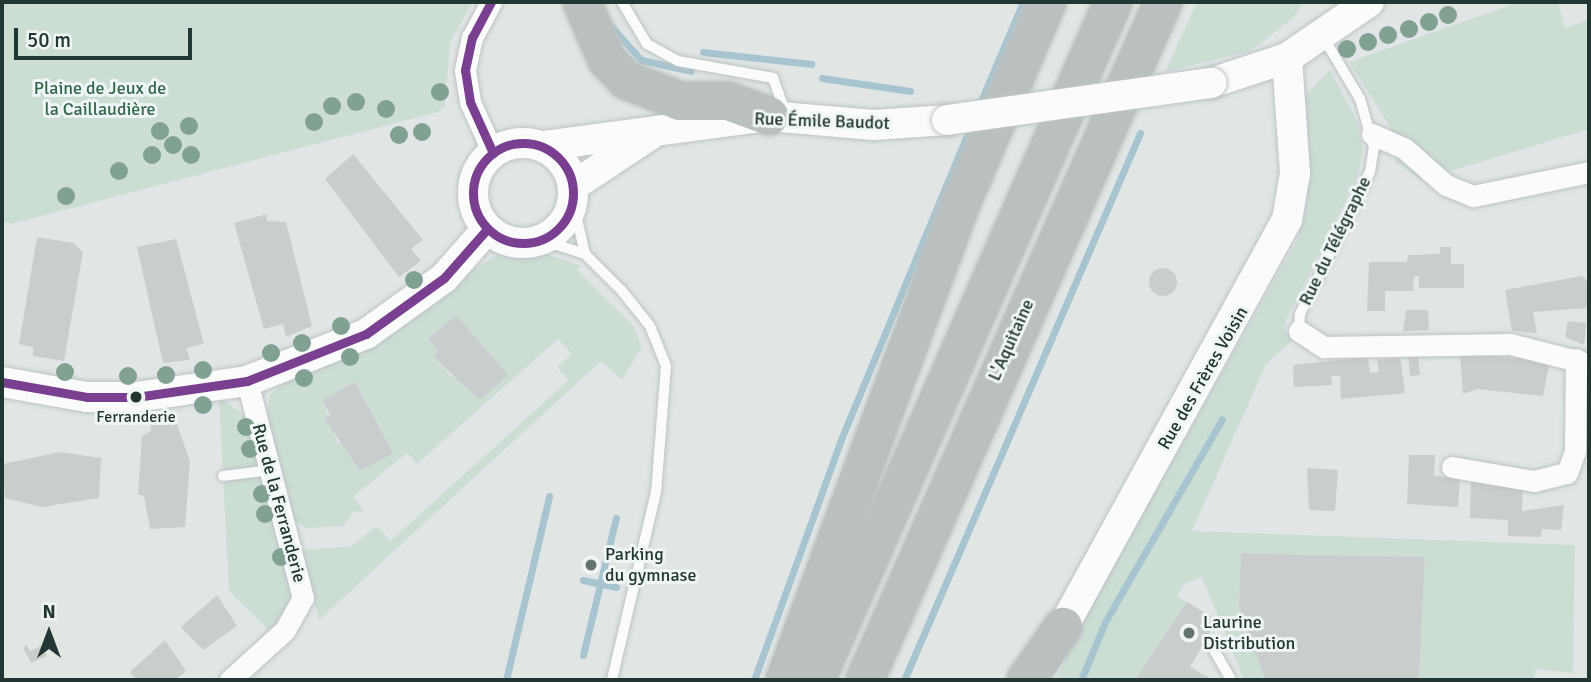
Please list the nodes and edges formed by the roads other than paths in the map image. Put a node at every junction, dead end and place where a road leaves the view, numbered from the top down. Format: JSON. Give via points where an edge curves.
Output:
{"nodes":[{"id":1,"x":491,"y":2,"type":"edge"},
{"id":2,"x":582,"y":2,"type":"edge"},
{"id":3,"x":622,"y":2,"type":"edge"},
{"id":4,"x":1047,"y":2,"type":"edge"},
{"id":5,"x":1114,"y":2,"type":"edge"},
{"id":6,"x":1163,"y":2,"type":"edge"},
{"id":7,"x":1369,"y":2,"type":"edge"},
{"id":8,"x":1321,"y":34,"type":"junction"},
{"id":9,"x":1287,"y":58,"type":"junction"},
{"id":10,"x":778,"y":116,"type":"junction"},
{"id":11,"x":657,"y":132,"type":"junction"},
{"id":12,"x":1372,"y":134,"type":"junction"},
{"id":13,"x":542,"y":146,"type":"junction"},
{"id":14,"x":493,"y":153,"type":"junction"},
{"id":15,"x":1589,"y":172,"type":"edge"},
{"id":16,"x":573,"y":194,"type":"junction"},
{"id":17,"x":487,"y":229,"type":"junction"},
{"id":18,"x":542,"y":240,"type":"junction"},
{"id":19,"x":585,"y":254,"type":"junction"},
{"id":20,"x":1299,"y":331,"type":"joint"},
{"id":21,"x":1583,"y":362,"type":"edge"},
{"id":22,"x":247,"y":381,"type":"junction"},
{"id":23,"x":2,"y":382,"type":"edge"},
{"id":24,"x":1452,"y":467,"type":"dead end"},
{"id":25,"x":271,"y":470,"type":"junction"},
{"id":26,"x":223,"y":476,"type":"dead end"},
{"id":27,"x":1063,"y":627,"type":"junction"},
{"id":28,"x":1214,"y":650,"type":"dead end"},
{"id":29,"x":230,"y":680,"type":"edge"},
{"id":30,"x":611,"y":680,"type":"edge"},
{"id":31,"x":785,"y":680,"type":"edge"},
{"id":32,"x":816,"y":680,"type":"edge"},
{"id":33,"x":865,"y":680,"type":"edge"},
{"id":34,"x":1026,"y":680,"type":"edge"},
{"id":35,"x":1044,"y":680,"type":"edge"},
{"id":36,"x":1231,"y":680,"type":"edge"}],
"edges":[{"from":1,"to":14,"type":"street","via":[[472,37],[465,70],[470,102]]},
{"from":2,"to":10,"type":"highway","via":[[607,61],[626,80],[680,101],[728,101]]},
{"from":3,"to":10,"type":"lane","via":[[647,44],[678,61],[773,78]]},
{"from":4,"to":31,"type":"highway","via":[[961,204]]},
{"from":5,"to":32,"type":"highway"},
{"from":6,"to":33,"type":"highway","name":"L'Aquitaine"},
{"from":7,"to":8,"type":"street"},
{"from":8,"to":9,"type":"street"},
{"from":8,"to":12,"type":"lane","name":"Rue du Télégraphe","via":[[1360,99]]},
{"from":9,"to":10,"type":"street","name":"Rue Émile Baudot","bridge":true,"via":[[1211,83],[947,120],[874,125]]},
{"from":9,"to":27,"type":"street","name":"Rue des Frères Voisin","via":[[1295,173],[1287,220]]},
{"from":10,"to":11,"type":"street","name":"Rue Émile Baudot"},
{"from":11,"to":13,"type":"street","name":"Rue Émile Baudot"},
{"from":11,"to":16,"type":"street","name":"Rue Émile Baudot"},
{"from":12,"to":15,"type":"street","via":[[1404,148],[1446,185],[1473,196]]},
{"from":12,"to":20,"type":"lane","name":"Rue du Télégraphe","via":[[1370,172],[1308,295]]},
{"from":13,"to":14,"type":"street","via":[[526,142]]},
{"from":13,"to":16,"type":"street","via":[[558,155]]},
{"from":14,"to":17,"type":"street","via":[[474,181],[478,214]]},
{"from":16,"to":18,"type":"street","via":[[567,219]]},
{"from":16,"to":19,"type":"lane"},
{"from":17,"to":18,"type":"street","via":[[513,242]]},
{"from":17,"to":22,"type":"street","via":[[444,278],[366,334]]},
{"from":18,"to":19,"type":"lane"},
{"from":19,"to":30,"type":"lane","via":[[650,326],[666,366],[656,492]]},
{"from":20,"to":21,"type":"street","name":"Rue du Télégraphe","via":[[1324,347],[1510,344]]},
{"from":21,"to":24,"type":"street","via":[[1575,451],[1567,473],[1534,481]]},
{"from":22,"to":23,"type":"street","via":[[136,397],[87,397]]},
{"from":22,"to":25,"type":"street","name":"Rue de la Ferranderie"},
{"from":25,"to":26,"type":"lane"},
{"from":25,"to":29,"type":"street","name":"Rue de la Ferranderie","via":[[303,598],[285,630]]},
{"from":27,"to":34,"type":"highway"},
{"from":27,"to":35,"type":"street","name":"Rue des Frères Voisin"},
{"from":28,"to":36,"type":"lane"}]}
